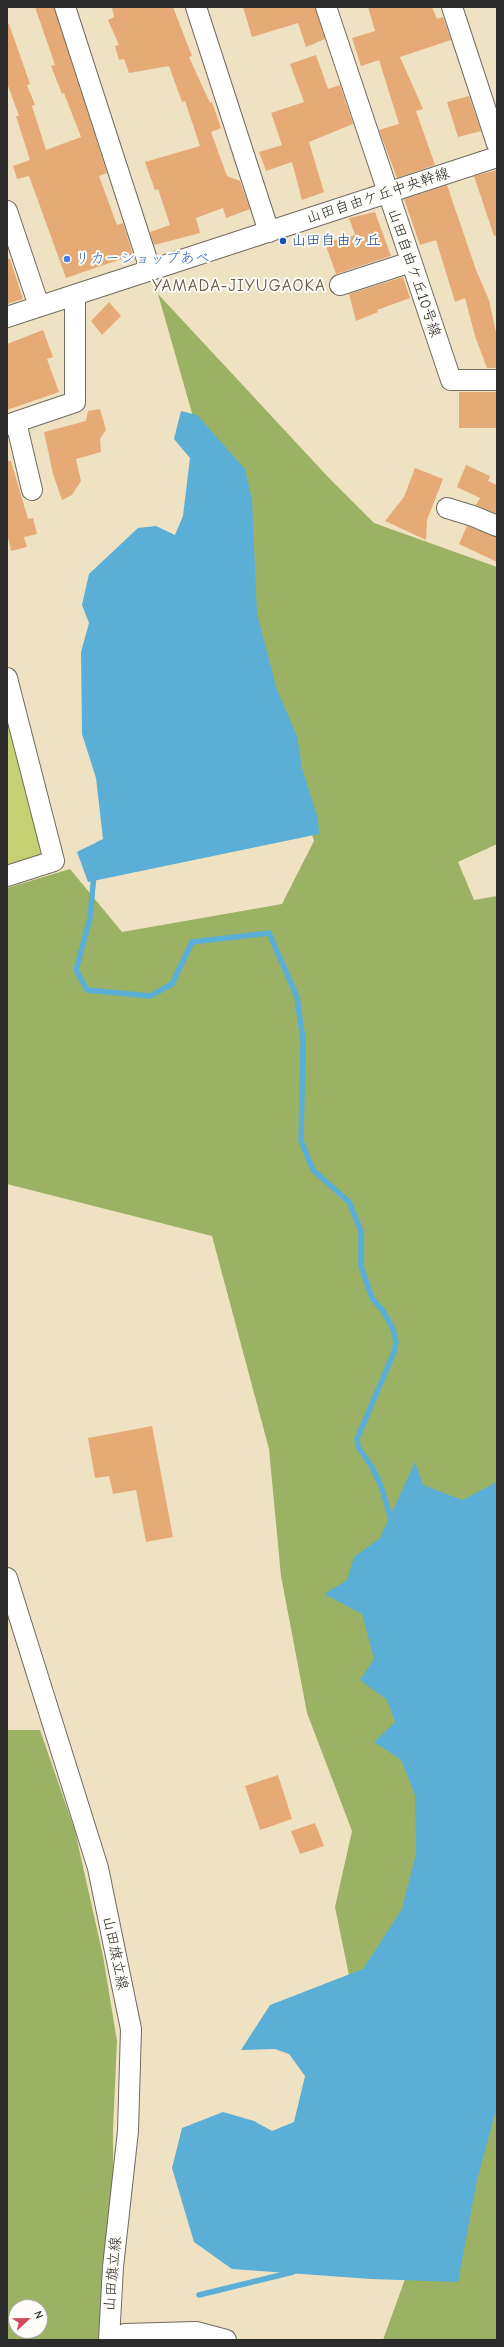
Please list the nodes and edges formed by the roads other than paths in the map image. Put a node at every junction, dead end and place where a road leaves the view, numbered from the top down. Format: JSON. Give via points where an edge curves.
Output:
{"nodes":[{"id":1,"x":65,"y":7,"type":"edge"},
{"id":2,"x":196,"y":7,"type":"edge"},
{"id":3,"x":326,"y":7,"type":"edge"},
{"id":4,"x":452,"y":7,"type":"edge"},
{"id":5,"x":497,"y":144,"type":"edge"},
{"id":6,"x":497,"y":157,"type":"edge"},
{"id":7,"x":387,"y":193,"type":"junction"},
{"id":8,"x":7,"y":211,"type":"edge"},
{"id":9,"x":268,"y":232,"type":"junction"},
{"id":10,"x":411,"y":262,"type":"junction"},
{"id":11,"x":150,"y":269,"type":"junction"},
{"id":12,"x":340,"y":285,"type":"dead end"},
{"id":13,"x":75,"y":294,"type":"junction"},
{"id":14,"x":39,"y":306,"type":"junction"},
{"id":15,"x":7,"y":316,"type":"edge"},
{"id":16,"x":497,"y":380,"type":"edge"},
{"id":17,"x":11,"y":424,"type":"edge"},
{"id":18,"x":32,"y":490,"type":"dead end"},
{"id":19,"x":447,"y":508,"type":"dead end"},
{"id":20,"x":497,"y":526,"type":"edge"},
{"id":21,"x":7,"y":678,"type":"edge"},
{"id":22,"x":7,"y":876,"type":"edge"},
{"id":23,"x":7,"y":1578,"type":"edge"},
{"id":24,"x":117,"y":2338,"type":"edge"},
{"id":25,"x":226,"y":2340,"type":"edge"}],
"edges":[{"from":1,"to":11,"type":"street"},
{"from":2,"to":9,"type":"street"},
{"from":3,"to":7,"type":"street","name":"山田自由ケ丘10号線"},
{"from":4,"to":5,"type":"street"},
{"from":6,"to":7,"type":"street","name":"山田自由ケ丘中央幹線"},
{"from":7,"to":9,"type":"street","name":"山田自由ケ丘中央幹線"},
{"from":7,"to":10,"type":"street","name":"山田自由ケ丘10号線"},
{"from":8,"to":14,"type":"street"},
{"from":9,"to":11,"type":"street","name":"山田自由ケ丘中央幹線"},
{"from":10,"to":12,"type":"street"},
{"from":10,"to":16,"type":"street","name":"山田自由ケ丘10号線","via":[[451,380]]},
{"from":11,"to":13,"type":"street","name":"山田自由ケ丘中央幹線"},
{"from":13,"to":14,"type":"street","name":"山田自由ケ丘中央幹線"},
{"from":13,"to":17,"type":"street","via":[[75,402]]},
{"from":14,"to":15,"type":"street","name":"山田自由ケ丘中央幹線"},
{"from":17,"to":18,"type":"street"},
{"from":19,"to":20,"type":"street"},
{"from":21,"to":22,"type":"street","via":[[54,862]]},
{"from":23,"to":24,"type":"street","name":"山田旗立線","via":[[98,1868],[131,2029],[128,2131],[112,2267]]},
{"from":24,"to":25,"type":"street","via":[[196,2332]]}]}
